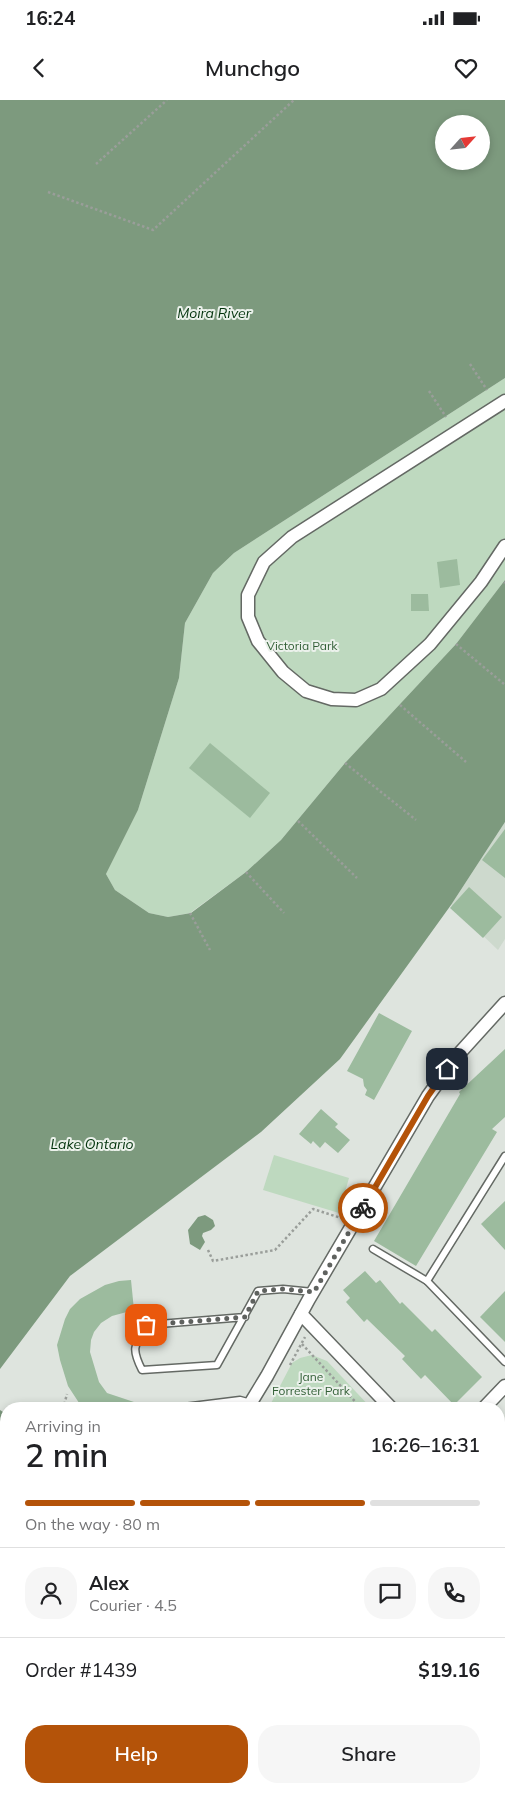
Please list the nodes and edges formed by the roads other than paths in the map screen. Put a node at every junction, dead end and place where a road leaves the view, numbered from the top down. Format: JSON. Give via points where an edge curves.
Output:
{"nodes":[{"id":1,"x":505,"y":401,"type":"edge"},
{"id":2,"x":505,"y":546,"type":"edge"},
{"id":3,"x":505,"y":1003,"type":"edge"},
{"id":4,"x":505,"y":1156,"type":"edge"},
{"id":5,"x":373,"y":1249,"type":"dead end"},
{"id":6,"x":427,"y":1281,"type":"junction"},
{"id":7,"x":314,"y":1292,"type":"junction"},
{"id":8,"x":301,"y":1314,"type":"junction"},
{"id":9,"x":245,"y":1317,"type":"junction"},
{"id":10,"x":505,"y":1362,"type":"edge"},
{"id":11,"x":505,"y":1386,"type":"edge"},
{"id":12,"x":224,"y":1402,"type":"edge"},
{"id":13,"x":243,"y":1402,"type":"edge"},
{"id":14,"x":251,"y":1402,"type":"edge"},
{"id":15,"x":385,"y":1402,"type":"edge"},
{"id":16,"x":490,"y":1402,"type":"edge"}],
"edges":[{"from":1,"to":2,"type":"street","via":[[292,538],[264,562],[248,595],[248,617],[258,641],[283,672],[306,691],[332,699],[356,700],[380,689],[430,644],[481,582]]},
{"from":3,"to":7,"type":"street","via":[[457,1056],[428,1096]]},
{"from":4,"to":6,"type":"lane"},
{"from":5,"to":6,"type":"lane"},
{"from":6,"to":10,"type":"lane"},
{"from":7,"to":8,"type":"street"},
{"from":7,"to":9,"type":"lane","via":[[258,1291]]},
{"from":8,"to":14,"type":"street"},
{"from":8,"to":15,"type":"street"},
{"from":9,"to":9,"type":"lane","via":[[146,1325],[134,1347],[136,1358],[142,1370],[217,1365]]},
{"from":11,"to":16,"type":"street"},
{"from":12,"to":13,"type":"lane"}]}
